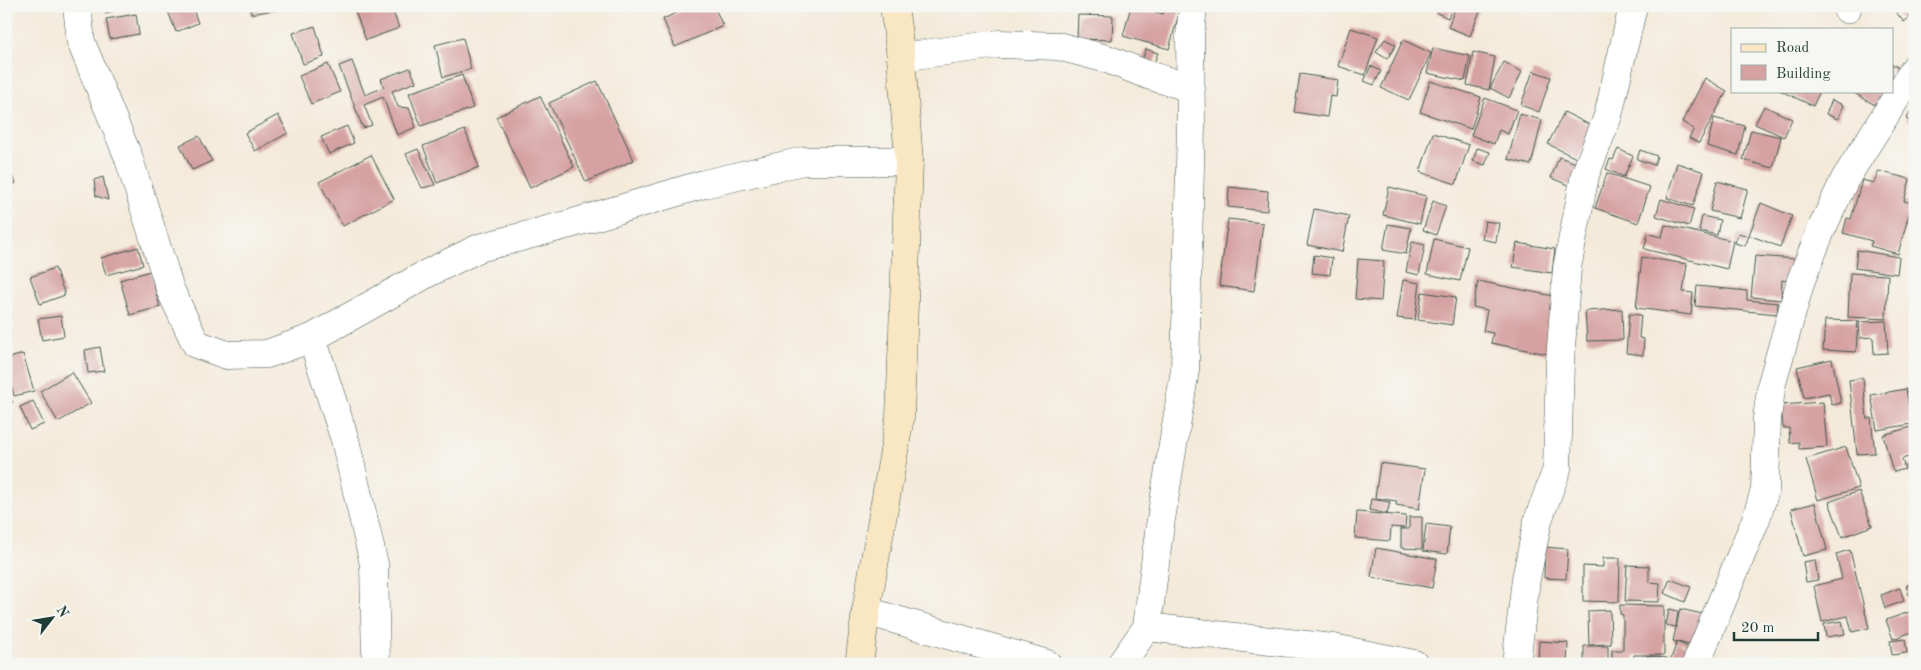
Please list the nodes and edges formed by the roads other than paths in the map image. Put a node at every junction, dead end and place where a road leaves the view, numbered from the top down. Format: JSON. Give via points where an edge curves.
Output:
{"nodes":[{"id":1,"x":77,"y":6,"type":"edge"},
{"id":2,"x":894,"y":6,"type":"edge"},
{"id":3,"x":1193,"y":6,"type":"edge"},
{"id":4,"x":1633,"y":6,"type":"edge"},
{"id":5,"x":901,"y":57,"type":"junction"},
{"id":6,"x":1915,"y":68,"type":"edge"},
{"id":7,"x":1191,"y":88,"type":"junction"},
{"id":8,"x":909,"y":161,"type":"junction"},
{"id":9,"x":312,"y":338,"type":"junction"},
{"id":10,"x":866,"y":611,"type":"junction"},
{"id":11,"x":1147,"y":627,"type":"junction"},
{"id":12,"x":376,"y":664,"type":"edge"},
{"id":13,"x":859,"y":664,"type":"edge"},
{"id":14,"x":1047,"y":664,"type":"edge"},
{"id":15,"x":1121,"y":664,"type":"edge"},
{"id":16,"x":1414,"y":664,"type":"edge"},
{"id":17,"x":1516,"y":664,"type":"edge"},
{"id":18,"x":1696,"y":664,"type":"edge"}],
"edges":[{"from":1,"to":9,"type":"street","via":[[81,42],[128,156],[170,289],[196,344],[226,355],[267,354]]},
{"from":2,"to":5,"type":"main road"},
{"from":3,"to":7,"type":"street"},
{"from":4,"to":17,"type":"street","via":[[1608,116],[1585,175],[1567,268],[1556,469],[1538,520],[1526,578]]},
{"from":5,"to":7,"type":"street","via":[[999,44],[1058,46],[1108,59],[1148,76]]},
{"from":5,"to":8,"type":"main road"},
{"from":6,"to":18,"type":"street","via":[[1845,179],[1801,280],[1772,383],[1767,418],[1765,490]]},
{"from":7,"to":11,"type":"street","via":[[1185,370]]},
{"from":8,"to":9,"type":"street","via":[[803,161],[704,184],[479,248]]},
{"from":8,"to":10,"type":"main road","via":[[900,417]]},
{"from":9,"to":12,"type":"street","via":[[345,440],[374,564]]},
{"from":10,"to":13,"type":"main road"},
{"from":10,"to":14,"type":"street"},
{"from":11,"to":15,"type":"street"},
{"from":11,"to":16,"type":"street","via":[[1333,648]]}]}
